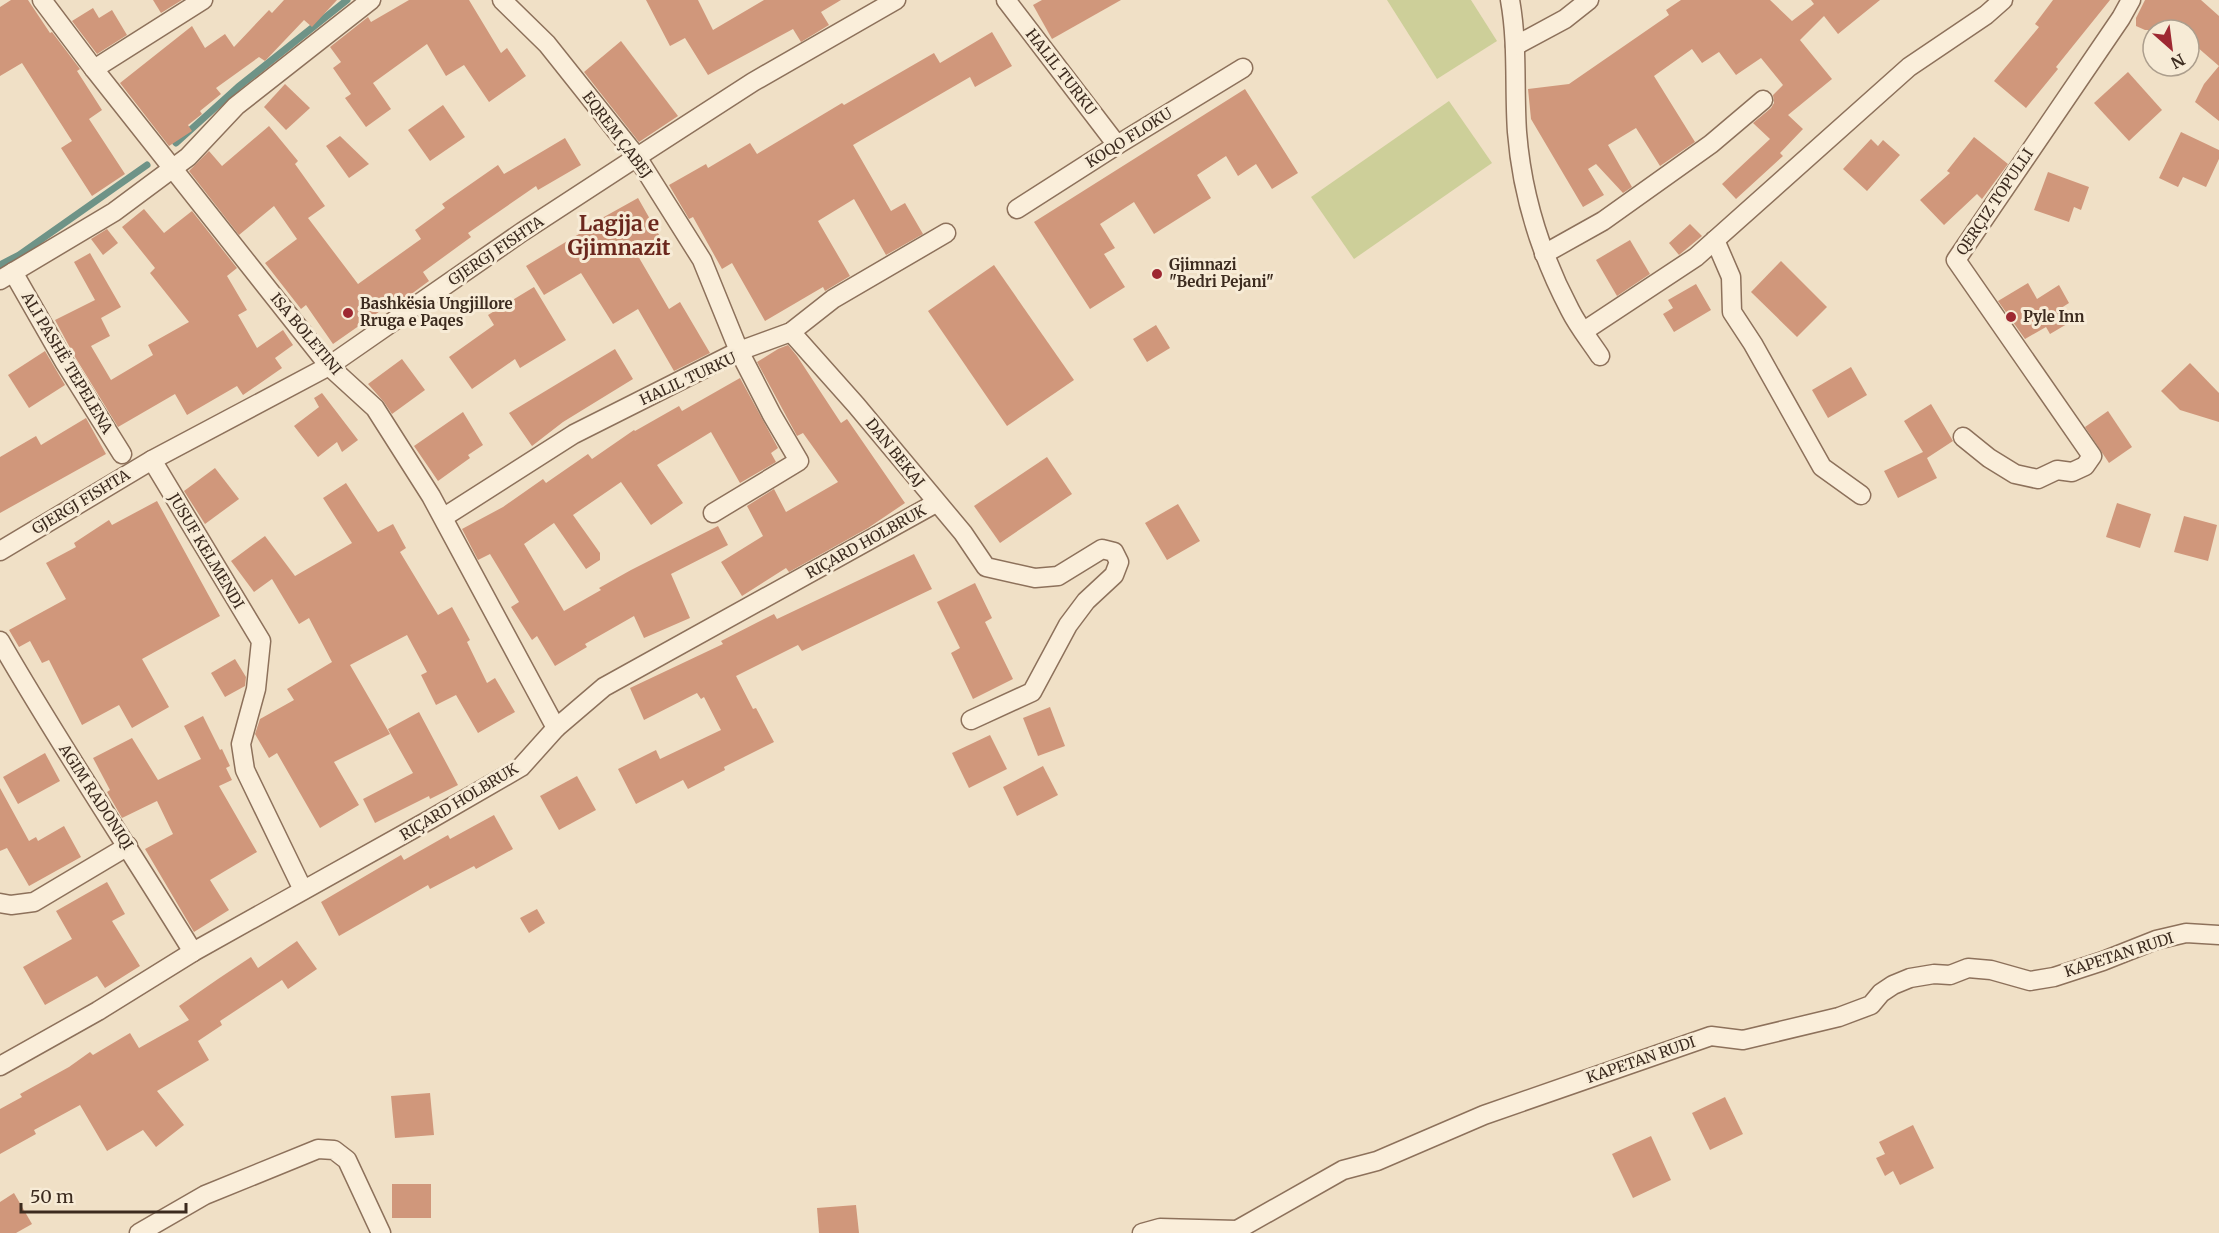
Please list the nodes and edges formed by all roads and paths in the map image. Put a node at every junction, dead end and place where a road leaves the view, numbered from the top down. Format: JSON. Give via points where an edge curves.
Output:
{"nodes":[{"id":1,"x":42,"y":0,"type":"edge"},
{"id":2,"x":203,"y":0,"type":"edge"},
{"id":3,"x":371,"y":0,"type":"edge"},
{"id":4,"x":502,"y":0,"type":"edge"},
{"id":5,"x":896,"y":0,"type":"edge"},
{"id":6,"x":1006,"y":0,"type":"edge"},
{"id":7,"x":1510,"y":0,"type":"edge"},
{"id":8,"x":1589,"y":0,"type":"edge"},
{"id":9,"x":2003,"y":0,"type":"edge"},
{"id":10,"x":2131,"y":0,"type":"edge"},
{"id":11,"x":1515,"y":46,"type":"junction"},
{"id":12,"x":1243,"y":68,"type":"dead end"},
{"id":13,"x":94,"y":69,"type":"junction"},
{"id":14,"x":1763,"y":100,"type":"dead end"},
{"id":15,"x":1117,"y":145,"type":"junction"},
{"id":16,"x":637,"y":157,"type":"junction"},
{"id":17,"x":173,"y":168,"type":"junction"},
{"id":18,"x":1017,"y":209,"type":"dead end"},
{"id":19,"x":946,"y":232,"type":"dead end"},
{"id":20,"x":1715,"y":240,"type":"junction"},
{"id":21,"x":1544,"y":254,"type":"junction"},
{"id":22,"x":6,"y":276,"type":"edge"},
{"id":23,"x":791,"y":332,"type":"junction"},
{"id":24,"x":1584,"y":332,"type":"junction"},
{"id":25,"x":739,"y":351,"type":"junction"},
{"id":26,"x":1600,"y":356,"type":"dead end"},
{"id":27,"x":329,"y":366,"type":"junction"},
{"id":28,"x":1963,"y":437,"type":"dead end"},
{"id":29,"x":122,"y":454,"type":"dead end"},
{"id":30,"x":152,"y":460,"type":"junction"},
{"id":31,"x":1861,"y":495,"type":"dead end"},
{"id":32,"x":936,"y":503,"type":"junction"},
{"id":33,"x":713,"y":513,"type":"dead end"},
{"id":34,"x":444,"y":517,"type":"junction"},
{"id":35,"x":0,"y":551,"type":"edge"},
{"id":36,"x":0,"y":641,"type":"edge"},
{"id":37,"x":971,"y":720,"type":"dead end"},
{"id":38,"x":556,"y":728,"type":"junction"},
{"id":39,"x":128,"y":846,"type":"junction"},
{"id":40,"x":303,"y":890,"type":"junction"},
{"id":41,"x":0,"y":903,"type":"edge"},
{"id":42,"x":2219,"y":935,"type":"edge"},
{"id":43,"x":193,"y":952,"type":"junction"},
{"id":44,"x":0,"y":1066,"type":"edge"},
{"id":45,"x":139,"y":1233,"type":"edge"},
{"id":46,"x":381,"y":1233,"type":"edge"},
{"id":47,"x":1142,"y":1233,"type":"edge"}],
"edges":[{"from":1,"to":13,"type":"street","name":"ISA BOLETINI"},
{"from":2,"to":13,"type":"street"},
{"from":3,"to":17,"type":"street","name":"ALI PASHË TEPELENA","via":[[236,106]]},
{"from":4,"to":16,"type":"street","name":"EQREM ÇABEJ","via":[[547,44]]},
{"from":5,"to":16,"type":"street","name":"GJERGJ FISHTA","via":[[753,82]]},
{"from":6,"to":15,"type":"street","name":"HALIL TURKU"},
{"from":7,"to":11,"type":"street"},
{"from":8,"to":11,"type":"street","via":[[1565,19]]},
{"from":9,"to":20,"type":"street","via":[[1909,67]]},
{"from":10,"to":28,"type":"street","name":"QERÇIZ TOPULLI","via":[[1956,260],[2092,456],[2085,466],[2072,472],[2057,470],[2038,479],[2015,474]]},
{"from":11,"to":21,"type":"street","via":[[1517,133],[1529,206]]},
{"from":12,"to":15,"type":"street","name":"KOQO FLOKU"},
{"from":13,"to":17,"type":"street","name":"ISA BOLETINI"},
{"from":14,"to":21,"type":"street","via":[[1711,144],[1612,215]]},
{"from":15,"to":18,"type":"street","name":"KOQO FLOKU"},
{"from":16,"to":25,"type":"street","name":"EQREM ÇABEJ","via":[[702,260]]},
{"from":16,"to":27,"type":"street","name":"GJERGJ FISHTA"},
{"from":17,"to":22,"type":"street","name":"ALI PASHË TEPELENA","via":[[114,212]]},
{"from":17,"to":27,"type":"street","name":"ISA BOLETINI"},
{"from":19,"to":23,"type":"street","via":[[833,299]]},
{"from":20,"to":24,"type":"street"},
{"from":20,"to":31,"type":"street","via":[[1731,277],[1732,312],[1822,466]]},
{"from":21,"to":24,"type":"street"},
{"from":22,"to":29,"type":"street","name":"ALI PASHË TEPELENA"},
{"from":23,"to":25,"type":"street"},
{"from":23,"to":32,"type":"street","name":"DAN BEKAJ"},
{"from":24,"to":26,"type":"street"},
{"from":25,"to":33,"type":"street","name":"HALIL TURKU","via":[[800,461]]},
{"from":25,"to":34,"type":"street","name":"HALIL TURKU","via":[[574,434]]},
{"from":27,"to":30,"type":"street","name":"GJERGJ FISHTA"},
{"from":27,"to":34,"type":"street","name":"ISA BOLETINI","via":[[375,408]]},
{"from":30,"to":35,"type":"street","name":"GJERGJ FISHTA"},
{"from":30,"to":40,"type":"street","name":"JUSUF KELMENDI","via":[[261,641],[256,689],[241,744],[245,770]]},
{"from":32,"to":37,"type":"street","name":"DAN BEKAJ","via":[[986,567],[1035,578],[1058,576],[1102,549],[1114,552],[1119,562],[1114,575],[1086,601],[1068,625],[1032,692]]},
{"from":32,"to":38,"type":"street","name":"RIÇARD HOLBRUK","via":[[604,687]]},
{"from":34,"to":38,"type":"street","name":"ISA BOLETINI"},
{"from":36,"to":39,"type":"street","name":"AGIM RADONIQI","via":[[45,719]]},
{"from":38,"to":40,"type":"street","name":"RIÇARD HOLBRUK","via":[[521,766]]},
{"from":39,"to":41,"type":"street","via":[[34,902]]},
{"from":39,"to":43,"type":"street","name":"AGIM RADONIQI"},
{"from":40,"to":43,"type":"street","name":"RIÇARD HOLBRUK"},
{"from":42,"to":47,"type":"street","name":"KAPETAN RUDI","via":[[2186,933],[2156,939],[2103,961],[2030,981],[1991,970],[1968,969],[1950,975],[1910,978],[1881,993],[1871,1005],[1839,1017],[1743,1040],[1711,1036],[1484,1115],[1377,1161],[1343,1170],[1237,1230],[1160,1228]]},
{"from":43,"to":44,"type":"street","name":"RIÇARD HOLBRUK"},
{"from":45,"to":46,"type":"street","via":[[205,1195],[318,1149],[334,1150],[347,1160]]}]}
